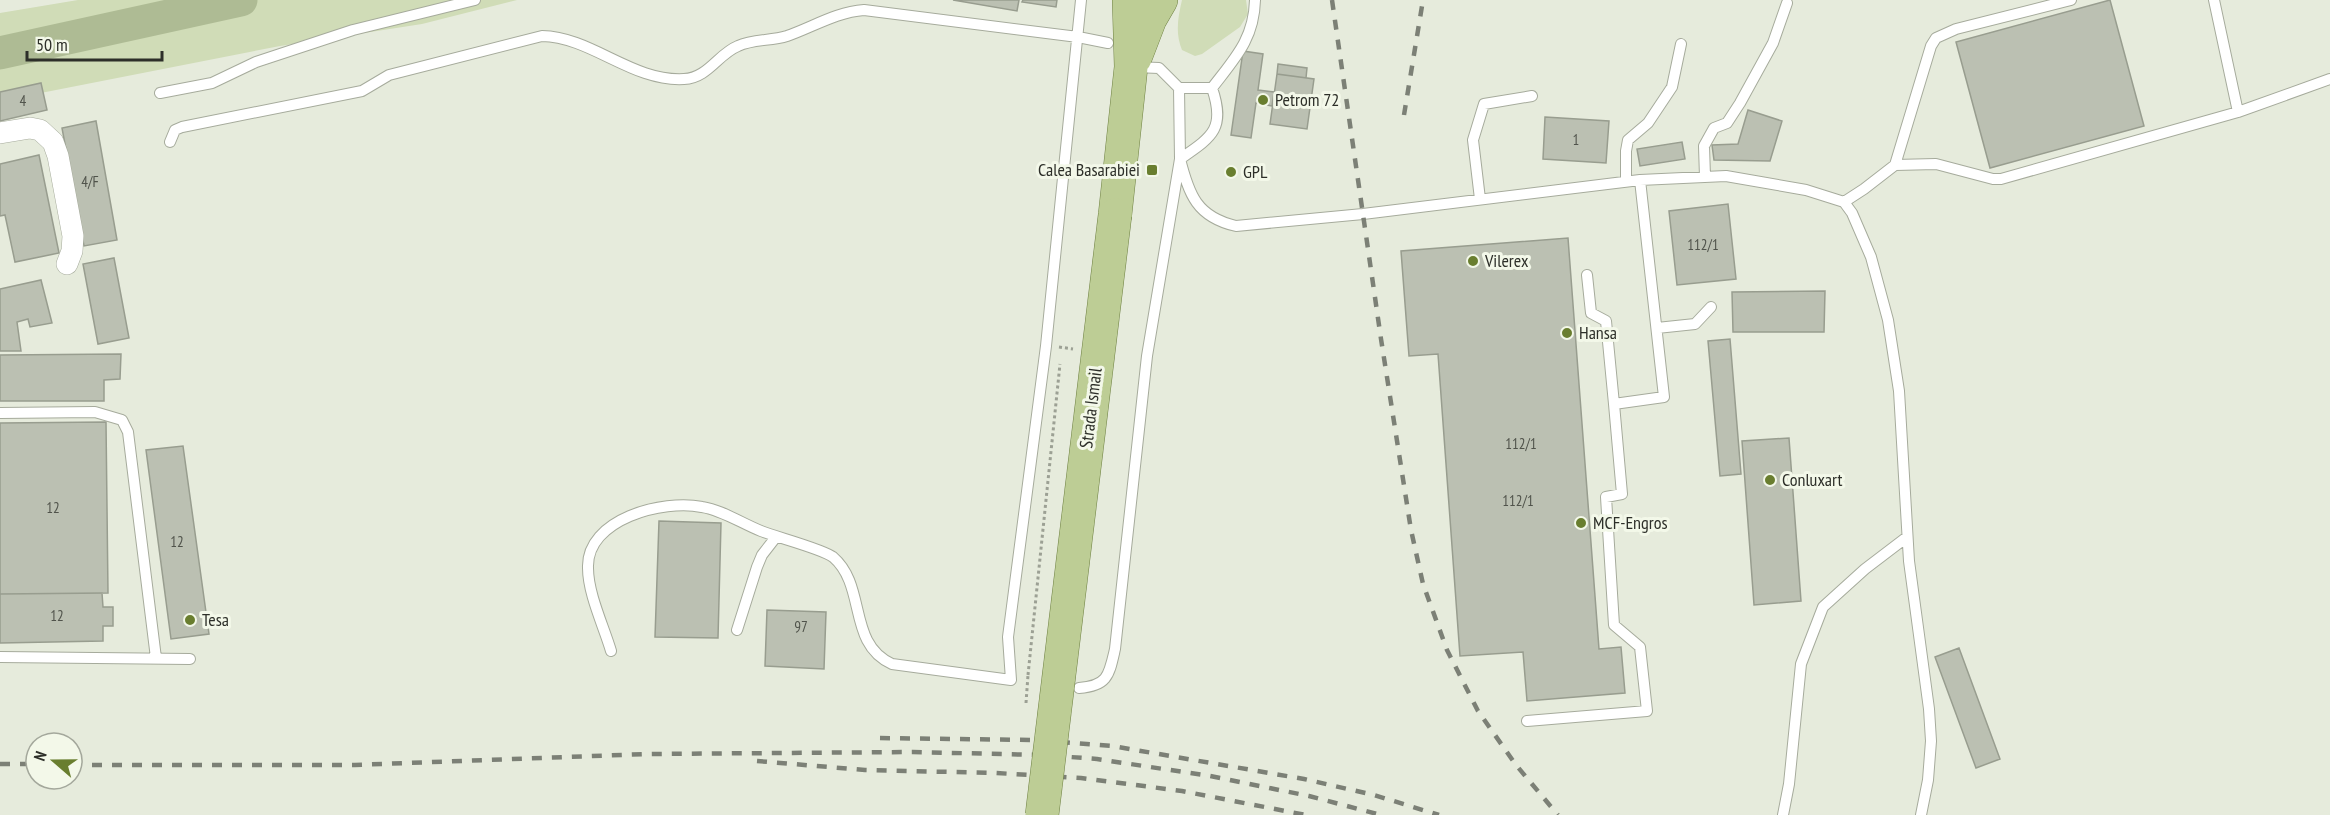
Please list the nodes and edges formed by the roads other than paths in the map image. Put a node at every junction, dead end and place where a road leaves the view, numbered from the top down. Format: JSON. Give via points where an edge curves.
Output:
{"nodes":[{"id":1,"x":475,"y":0,"type":"edge"},
{"id":2,"x":1081,"y":0,"type":"edge"},
{"id":3,"x":1255,"y":0,"type":"edge"},
{"id":4,"x":2071,"y":0,"type":"edge"},
{"id":5,"x":2214,"y":0,"type":"edge"},
{"id":6,"x":1787,"y":3,"type":"dead end"},
{"id":7,"x":1148,"y":5,"type":"edge"},
{"id":8,"x":1078,"y":37,"type":"junction"},
{"id":9,"x":1108,"y":43,"type":"dead end"},
{"id":10,"x":1681,"y":44,"type":"dead end"},
{"id":11,"x":1131,"y":67,"type":"junction"},
{"id":12,"x":2330,"y":79,"type":"edge"},
{"id":13,"x":1179,"y":88,"type":"junction"},
{"id":14,"x":1212,"y":88,"type":"junction"},
{"id":15,"x":160,"y":93,"type":"dead end"},
{"id":16,"x":1532,"y":96,"type":"dead end"},
{"id":17,"x":2238,"y":112,"type":"junction"},
{"id":18,"x":0,"y":133,"type":"edge"},
{"id":19,"x":170,"y":142,"type":"dead end"},
{"id":20,"x":1180,"y":159,"type":"junction"},
{"id":21,"x":1895,"y":165,"type":"junction"},
{"id":22,"x":1705,"y":177,"type":"junction"},
{"id":23,"x":1640,"y":180,"type":"junction"},
{"id":24,"x":1626,"y":182,"type":"junction"},
{"id":25,"x":1480,"y":199,"type":"junction"},
{"id":26,"x":1844,"y":202,"type":"junction"},
{"id":27,"x":67,"y":264,"type":"dead end"},
{"id":28,"x":1587,"y":275,"type":"dead end"},
{"id":29,"x":1711,"y":307,"type":"dead end"},
{"id":30,"x":1657,"y":328,"type":"junction"},
{"id":31,"x":1614,"y":404,"type":"junction"},
{"id":32,"x":0,"y":413,"type":"edge"},
{"id":33,"x":776,"y":537,"type":"junction"},
{"id":34,"x":1907,"y":537,"type":"junction"},
{"id":35,"x":737,"y":630,"type":"dead end"},
{"id":36,"x":611,"y":651,"type":"dead end"},
{"id":37,"x":0,"y":657,"type":"edge"},
{"id":38,"x":156,"y":658,"type":"junction"},
{"id":39,"x":190,"y":659,"type":"dead end"},
{"id":40,"x":1079,"y":688,"type":"dead end"},
{"id":41,"x":1527,"y":721,"type":"dead end"},
{"id":42,"x":1042,"y":815,"type":"edge"},
{"id":43,"x":1783,"y":815,"type":"edge"},
{"id":44,"x":1921,"y":815,"type":"edge"}],
"edges":[{"from":1,"to":15,"type":"lane","via":[[353,30],[256,62],[212,83]]},
{"from":2,"to":8,"type":"lane"},
{"from":3,"to":14,"type":"lane","via":[[1255,20],[1245,43]]},
{"from":4,"to":21,"type":"lane","via":[[1956,28],[1936,38]]},
{"from":5,"to":17,"type":"lane"},
{"from":6,"to":22,"type":"lane","via":[[1773,43],[1740,104],[1727,123],[1714,128],[1704,146]]},
{"from":7,"to":11,"type":"main road","name":"Strada Ismail"},
{"from":8,"to":9,"type":"lane"},
{"from":8,"to":19,"type":"lane","via":[[851,11],[786,36],[735,47],[698,76],[685,79],[654,76],[563,38],[542,36],[388,75],[362,91],[182,127],[175,130]]},
{"from":8,"to":33,"type":"lane","via":[[1046,346],[1008,637],[1011,680],[884,661],[867,643],[842,565],[830,555]]},
{"from":10,"to":24,"type":"lane","via":[[1672,87],[1648,123],[1628,141]]},
{"from":11,"to":13,"type":"lane","via":[[1159,68]]},
{"from":11,"to":42,"type":"main road","name":"Strada Ismail","bridge":true},
{"from":12,"to":17,"type":"lane"},
{"from":13,"to":14,"type":"lane"},
{"from":13,"to":20,"type":"lane"},
{"from":14,"to":20,"type":"lane","via":[[1218,107],[1215,126],[1207,140]]},
{"from":16,"to":25,"type":"lane","via":[[1484,104],[1473,140]]},
{"from":17,"to":21,"type":"lane","via":[[2001,179],[1936,164]]},
{"from":18,"to":27,"type":"street","via":[[30,128],[47,134],[53,142],[73,236]]},
{"from":20,"to":25,"type":"lane","via":[[1186,182],[1205,213],[1236,226]]},
{"from":20,"to":40,"type":"lane","via":[[1147,356],[1115,649],[1103,680],[1095,687]]},
{"from":21,"to":26,"type":"lane"},
{"from":22,"to":23,"type":"lane"},
{"from":22,"to":26,"type":"lane","via":[[1766,182]]},
{"from":23,"to":24,"type":"lane"},
{"from":23,"to":30,"type":"lane"},
{"from":24,"to":25,"type":"lane"},
{"from":26,"to":34,"type":"lane","via":[[1871,256],[1888,320],[1899,391]]},
{"from":28,"to":31,"type":"lane","via":[[1591,313],[1606,321]]},
{"from":29,"to":30,"type":"lane","via":[[1695,324]]},
{"from":30,"to":31,"type":"lane","via":[[1664,397]]},
{"from":31,"to":41,"type":"lane","via":[[1622,494],[1606,497],[1614,625],[1640,647],[1647,711]]},
{"from":32,"to":38,"type":"lane","via":[[95,412],[122,420],[128,432]]},
{"from":33,"to":35,"type":"lane","via":[[760,561]]},
{"from":33,"to":36,"type":"lane","via":[[704,507],[687,505],[654,508],[606,530],[592,545],[588,567]]},
{"from":34,"to":43,"type":"lane","via":[[1823,607],[1801,664]]},
{"from":34,"to":44,"type":"lane","via":[[1931,741]]},
{"from":37,"to":38,"type":"lane"},
{"from":38,"to":39,"type":"lane"}]}
